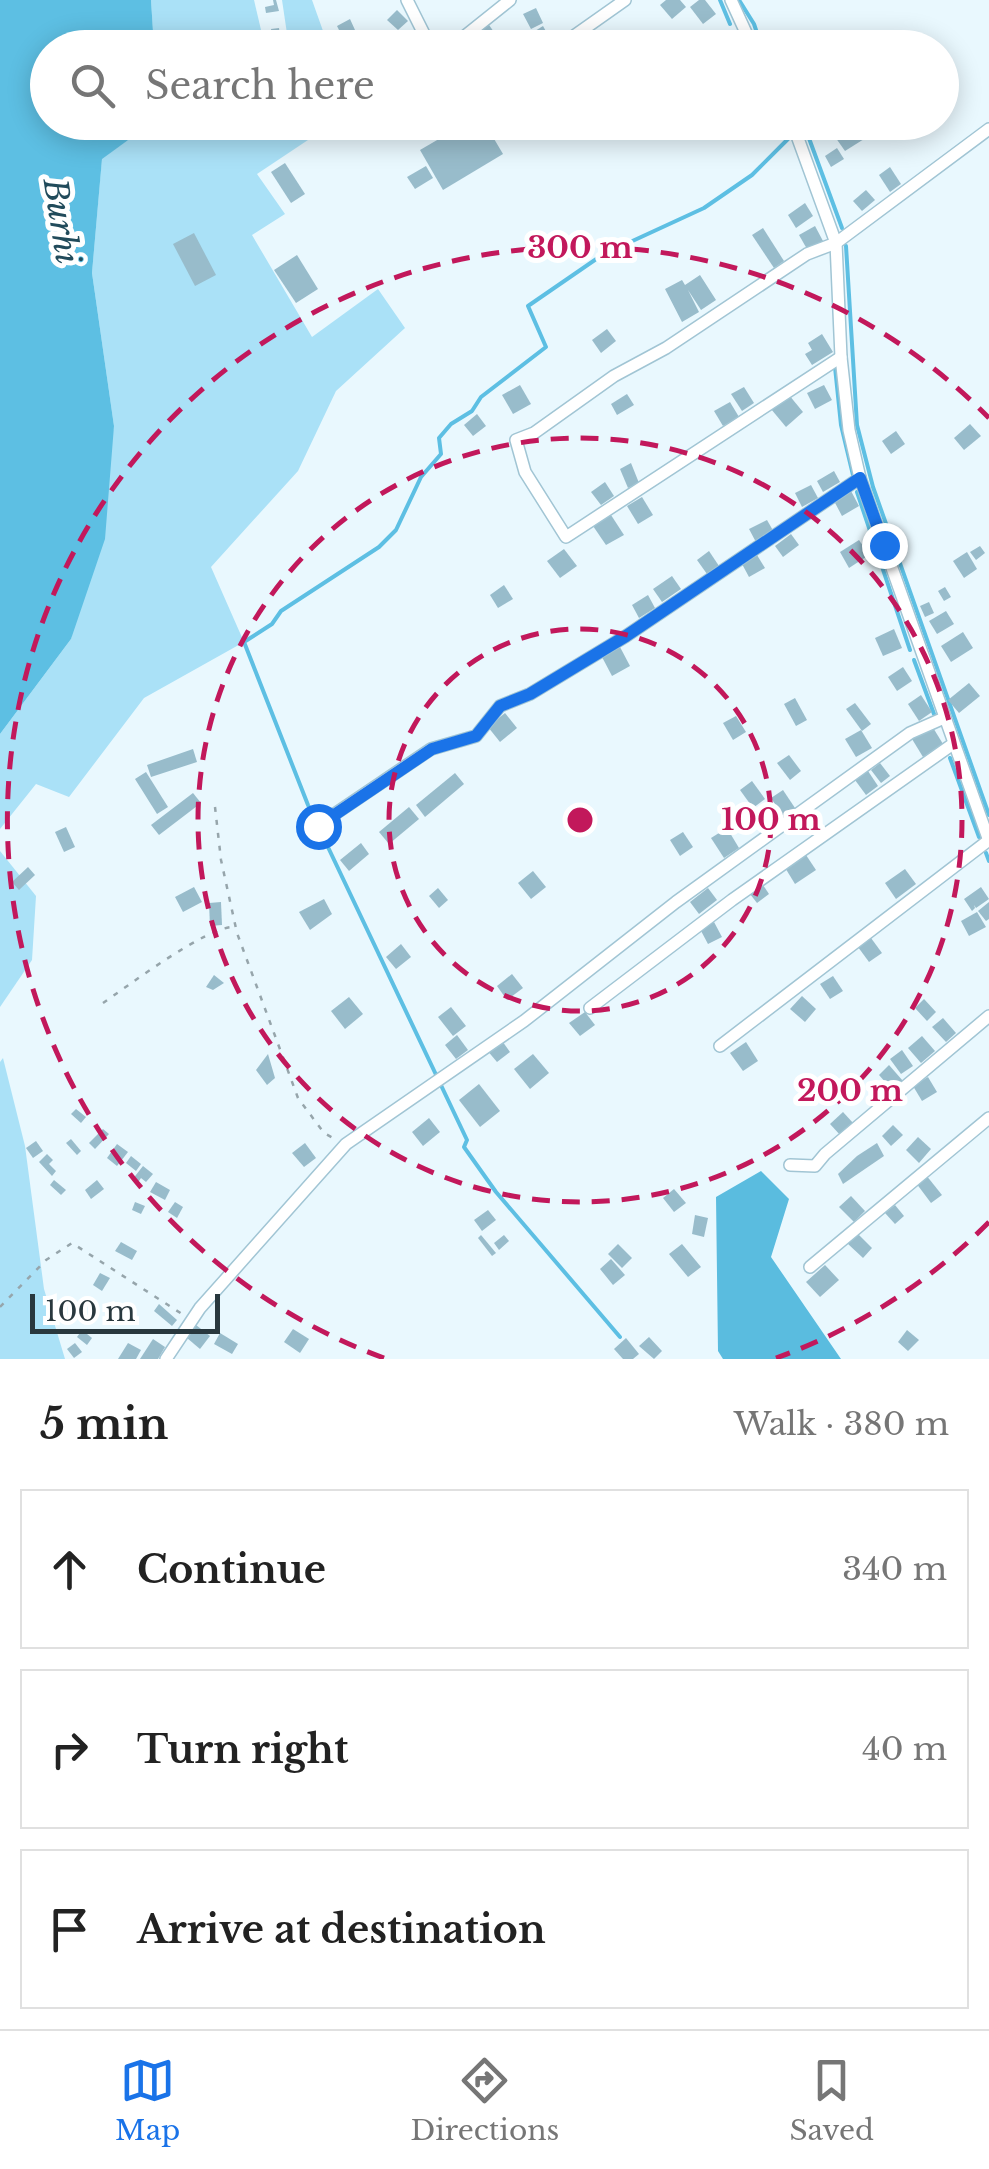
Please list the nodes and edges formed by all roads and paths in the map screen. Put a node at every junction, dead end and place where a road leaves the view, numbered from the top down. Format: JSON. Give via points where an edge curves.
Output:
{"nodes":[{"id":1,"x":406,"y":0,"type":"edge"},
{"id":2,"x":510,"y":0,"type":"edge"},
{"id":3,"x":625,"y":0,"type":"edge"},
{"id":4,"x":732,"y":0,"type":"edge"},
{"id":5,"x":422,"y":30,"type":"edge"},
{"id":6,"x":472,"y":30,"type":"edge"},
{"id":7,"x":583,"y":30,"type":"edge"},
{"id":8,"x":744,"y":30,"type":"edge"},
{"id":9,"x":989,"y":129,"type":"edge"},
{"id":10,"x":799,"y":140,"type":"edge"},
{"id":11,"x":836,"y":243,"type":"junction"},
{"id":12,"x":841,"y":357,"type":"junction"},
{"id":13,"x":860,"y":478,"type":"junction"},
{"id":14,"x":944,"y":718,"type":"junction"},
{"id":15,"x":953,"y":744,"type":"junction"},
{"id":16,"x":215,"y":807,"type":"dead end"},
{"id":17,"x":318,"y":826,"type":"dead end"},
{"id":18,"x":989,"y":840,"type":"edge"},
{"id":19,"x":236,"y":927,"type":"junction"},
{"id":20,"x":103,"y":1003,"type":"dead end"},
{"id":21,"x":590,"y":1008,"type":"dead end"},
{"id":22,"x":989,"y":1016,"type":"edge"},
{"id":23,"x":720,"y":1046,"type":"dead end"},
{"id":24,"x":989,"y":1118,"type":"edge"},
{"id":25,"x":346,"y":1144,"type":"junction"},
{"id":26,"x":790,"y":1165,"type":"dead end"},
{"id":27,"x":810,"y":1267,"type":"dead end"},
{"id":28,"x":0,"y":1307,"type":"edge"},
{"id":29,"x":192,"y":1320,"type":"junction"},
{"id":30,"x":166,"y":1359,"type":"edge"}],
"edges":[{"from":1,"to":5,"type":"street"},
{"from":2,"to":6,"type":"street"},
{"from":3,"to":7,"type":"street"},
{"from":4,"to":8,"type":"street"},
{"from":9,"to":11,"type":"street"},
{"from":10,"to":11,"type":"street"},
{"from":11,"to":12,"type":"street"},
{"from":11,"to":12,"type":"street","via":[[807,254],[516,440],[526,472],[566,536]]},
{"from":12,"to":13,"type":"street"},
{"from":13,"to":14,"type":"street"},
{"from":13,"to":17,"type":"street","via":[[626,636],[500,706],[476,736],[432,749]]},
{"from":14,"to":15,"type":"street"},
{"from":14,"to":25,"type":"street","via":[[910,733],[524,1021]]},
{"from":15,"to":18,"type":"street"},
{"from":15,"to":21,"type":"street"},
{"from":16,"to":19,"type":"path"},
{"from":18,"to":23,"type":"street"},
{"from":19,"to":20,"type":"path","via":[[225,926]]},
{"from":19,"to":25,"type":"path","via":[[298,1098],[324,1134]]},
{"from":22,"to":26,"type":"street","via":[[815,1166]]},
{"from":24,"to":27,"type":"street"},
{"from":25,"to":29,"type":"street"},
{"from":28,"to":29,"type":"path","via":[[72,1243]]},
{"from":29,"to":30,"type":"street"}]}
